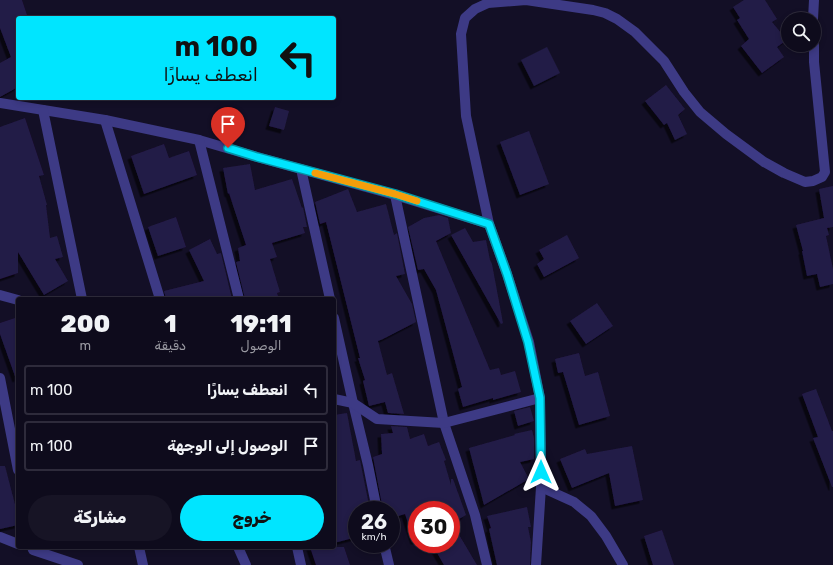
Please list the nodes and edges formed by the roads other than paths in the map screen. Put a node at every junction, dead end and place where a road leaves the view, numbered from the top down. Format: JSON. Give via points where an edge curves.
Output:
{"nodes":[{"id":1,"x":814,"y":0,"type":"edge"},
{"id":2,"x":813,"y":12,"type":"edge"},
{"id":3,"x":814,"y":52,"type":"edge"},
{"id":4,"x":0,"y":103,"type":"edge"},
{"id":5,"x":43,"y":110,"type":"junction"},
{"id":6,"x":105,"y":120,"type":"junction"},
{"id":7,"x":198,"y":140,"type":"junction"},
{"id":8,"x":302,"y":169,"type":"junction"},
{"id":9,"x":395,"y":194,"type":"junction"},
{"id":10,"x":489,"y":224,"type":"junction"},
{"id":11,"x":0,"y":295,"type":"edge"},
{"id":12,"x":82,"y":297,"type":"edge"},
{"id":13,"x":159,"y":297,"type":"edge"},
{"id":14,"x":238,"y":297,"type":"edge"},
{"id":15,"x":330,"y":297,"type":"edge"},
{"id":16,"x":16,"y":299,"type":"edge"},
{"id":17,"x":336,"y":327,"type":"edge"},
{"id":18,"x":0,"y":378,"type":"edge"},
{"id":19,"x":540,"y":398,"type":"junction"},
{"id":20,"x":336,"y":399,"type":"edge"},
{"id":21,"x":353,"y":403,"type":"junction"},
{"id":22,"x":444,"y":423,"type":"junction"},
{"id":23,"x":16,"y":460,"type":"edge"},
{"id":24,"x":541,"y":487,"type":"junction"},
{"id":25,"x":375,"y":501,"type":"edge"},
{"id":26,"x":0,"y":537,"type":"edge"},
{"id":27,"x":16,"y":543,"type":"edge"},
{"id":28,"x":33,"y":549,"type":"edge"},
{"id":29,"x":139,"y":549,"type":"edge"},
{"id":30,"x":239,"y":549,"type":"edge"},
{"id":31,"x":297,"y":549,"type":"edge"},
{"id":32,"x":386,"y":553,"type":"edge"},
{"id":33,"x":78,"y":565,"type":"edge"},
{"id":34,"x":143,"y":565,"type":"edge"},
{"id":35,"x":246,"y":565,"type":"edge"},
{"id":36,"x":301,"y":565,"type":"edge"},
{"id":37,"x":389,"y":565,"type":"edge"},
{"id":38,"x":487,"y":565,"type":"edge"},
{"id":39,"x":536,"y":565,"type":"edge"},
{"id":40,"x":623,"y":565,"type":"edge"}],
"edges":[{"from":1,"to":2,"type":"street"},
{"from":3,"to":10,"type":"street","via":[[825,172],[822,177],[804,182],[764,162],[700,112],[664,60],[635,32],[617,19],[593,10],[526,0],[488,3],[475,9],[465,18],[461,34],[466,116]]},
{"from":4,"to":5,"type":"street"},
{"from":5,"to":6,"type":"street"},
{"from":5,"to":12,"type":"street"},
{"from":6,"to":7,"type":"street"},
{"from":6,"to":13,"type":"street"},
{"from":7,"to":8,"type":"street"},
{"from":7,"to":14,"type":"street"},
{"from":8,"to":9,"type":"street"},
{"from":8,"to":15,"type":"street"},
{"from":9,"to":10,"type":"street"},
{"from":9,"to":22,"type":"street"},
{"from":10,"to":19,"type":"street","via":[[528,342]]},
{"from":11,"to":16,"type":"street"},
{"from":17,"to":21,"type":"street"},
{"from":18,"to":23,"type":"street"},
{"from":19,"to":22,"type":"street"},
{"from":19,"to":24,"type":"street"},
{"from":20,"to":21,"type":"street"},
{"from":21,"to":22,"type":"street","via":[[377,419]]},
{"from":21,"to":25,"type":"street"},
{"from":22,"to":38,"type":"street","via":[[475,515]]},
{"from":24,"to":39,"type":"street"},
{"from":24,"to":40,"type":"street","via":[[574,502],[591,516]]},
{"from":26,"to":27,"type":"street"},
{"from":28,"to":33,"type":"street"},
{"from":29,"to":34,"type":"street"},
{"from":30,"to":35,"type":"street"},
{"from":31,"to":36,"type":"street"},
{"from":32,"to":37,"type":"street"}]}
